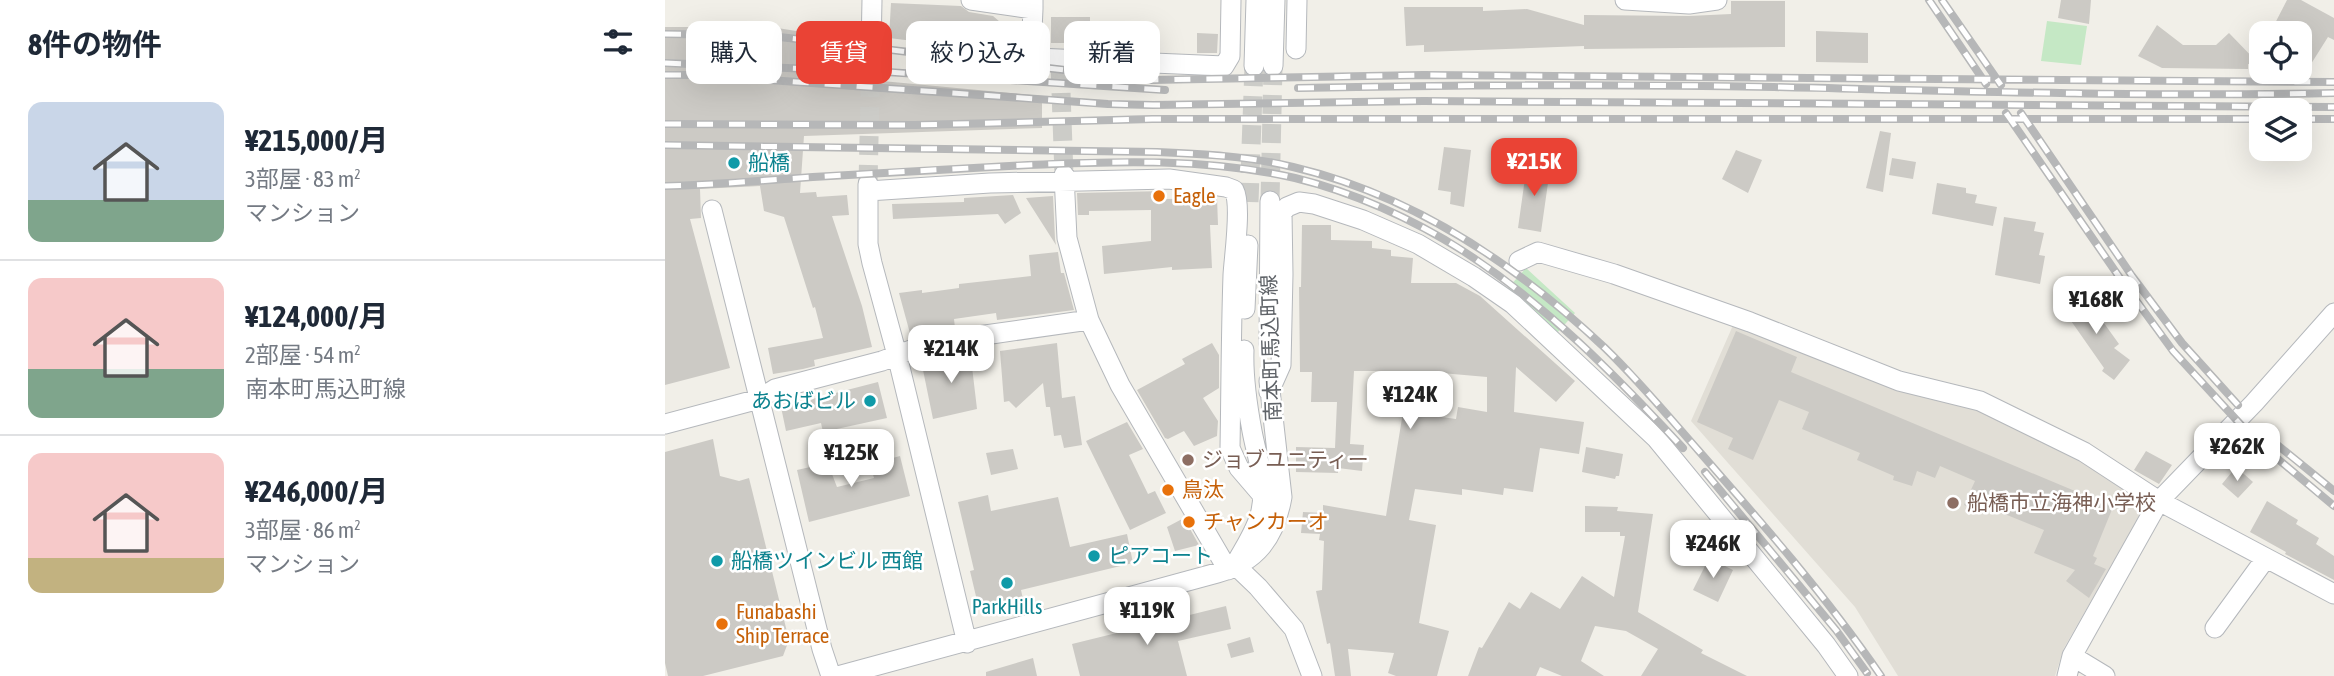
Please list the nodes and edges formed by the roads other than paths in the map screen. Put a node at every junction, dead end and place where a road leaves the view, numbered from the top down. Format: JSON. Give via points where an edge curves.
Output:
{"nodes":[{"id":1,"x":872,"y":0,"type":"edge"},
{"id":2,"x":971,"y":0,"type":"edge"},
{"id":3,"x":1231,"y":0,"type":"edge"},
{"id":4,"x":1256,"y":0,"type":"edge"},
{"id":5,"x":1275,"y":0,"type":"edge"},
{"id":6,"x":1297,"y":0,"type":"edge"},
{"id":7,"x":1625,"y":0,"type":"edge"},
{"id":8,"x":1717,"y":0,"type":"edge"},
{"id":9,"x":1033,"y":4,"type":"edge"},
{"id":10,"x":872,"y":21,"type":"edge"},
{"id":11,"x":1296,"y":49,"type":"dead end"},
{"id":12,"x":1064,"y":178,"type":"junction"},
{"id":13,"x":1270,"y":201,"type":"tunnel mouth"},
{"id":14,"x":1249,"y":202,"type":"tunnel mouth"},
{"id":15,"x":712,"y":210,"type":"dead end"},
{"id":16,"x":1519,"y":261,"type":"dead end"},
{"id":17,"x":2334,"y":313,"type":"edge"},
{"id":18,"x":1089,"y":320,"type":"junction"},
{"id":19,"x":897,"y":355,"type":"junction"},
{"id":20,"x":1269,"y":392,"type":"junction"},
{"id":21,"x":759,"y":398,"type":"junction"},
{"id":22,"x":665,"y":424,"type":"edge"},
{"id":23,"x":1263,"y":496,"type":"junction"},
{"id":24,"x":2159,"y":502,"type":"junction"},
{"id":25,"x":2266,"y":558,"type":"junction"},
{"id":26,"x":1231,"y":568,"type":"junction"},
{"id":27,"x":2334,"y":594,"type":"edge"},
{"id":28,"x":2215,"y":628,"type":"dead end"},
{"id":29,"x":967,"y":643,"type":"junction"},
{"id":30,"x":2072,"y":656,"type":"junction"},
{"id":31,"x":831,"y":676,"type":"edge"},
{"id":32,"x":838,"y":676,"type":"edge"},
{"id":33,"x":1312,"y":676,"type":"edge"},
{"id":34,"x":1848,"y":676,"type":"edge"},
{"id":35,"x":2067,"y":676,"type":"edge"},
{"id":36,"x":2105,"y":676,"type":"edge"}],
"edges":[{"from":1,"to":10,"type":"street"},
{"from":2,"to":9,"type":"street"},
{"from":3,"to":9,"type":"street","via":[[1230,56],[1224,66],[1036,58],[1031,53]]},
{"from":4,"to":5,"type":"street","via":[[1263,66]]},
{"from":6,"to":11,"type":"street"},
{"from":7,"to":8,"type":"street","via":[[1689,4]]},
{"from":12,"to":18,"type":"street","via":[[1067,238]]},
{"from":12,"to":19,"type":"street","via":[[868,188],[868,244]]},
{"from":12,"to":23,"type":"street","via":[[1170,179],[1226,187],[1236,193],[1230,448],[1239,468]]},
{"from":13,"to":20,"type":"street","name":"南本町馬込町線"},
{"from":14,"to":23,"type":"street","name":"南本町馬込町線","via":[[1243,367]]},
{"from":15,"to":21,"type":"street"},
{"from":16,"to":24,"type":"street","via":[[1538,252],[1614,274],[1899,381],[1980,401],[2084,452]]},
{"from":17,"to":24,"type":"street"},
{"from":18,"to":19,"type":"street","via":[[978,336]]},
{"from":18,"to":26,"type":"street","via":[[1120,386],[1216,554]]},
{"from":19,"to":21,"type":"street","via":[[775,389]]},
{"from":19,"to":29,"type":"street"},
{"from":20,"to":26,"type":"street","name":"南本町馬込町線","via":[[1282,497],[1279,516],[1255,555]]},
{"from":20,"to":34,"type":"street","via":[[1281,365],[1282,214],[1287,207],[1299,202],[1314,204],[1418,244],[1513,304],[1655,438]]},
{"from":21,"to":22,"type":"street"},
{"from":21,"to":31,"type":"street"},
{"from":23,"to":26,"type":"street","name":"南本町馬込町線","via":[[1261,513]]},
{"from":24,"to":25,"type":"street"},
{"from":24,"to":30,"type":"street"},
{"from":25,"to":27,"type":"street"},
{"from":25,"to":28,"type":"street"},
{"from":26,"to":29,"type":"street"},
{"from":26,"to":33,"type":"street","via":[[1258,587],[1294,629]]},
{"from":29,"to":32,"type":"street"},
{"from":30,"to":35,"type":"street"},
{"from":30,"to":36,"type":"street"}]}
